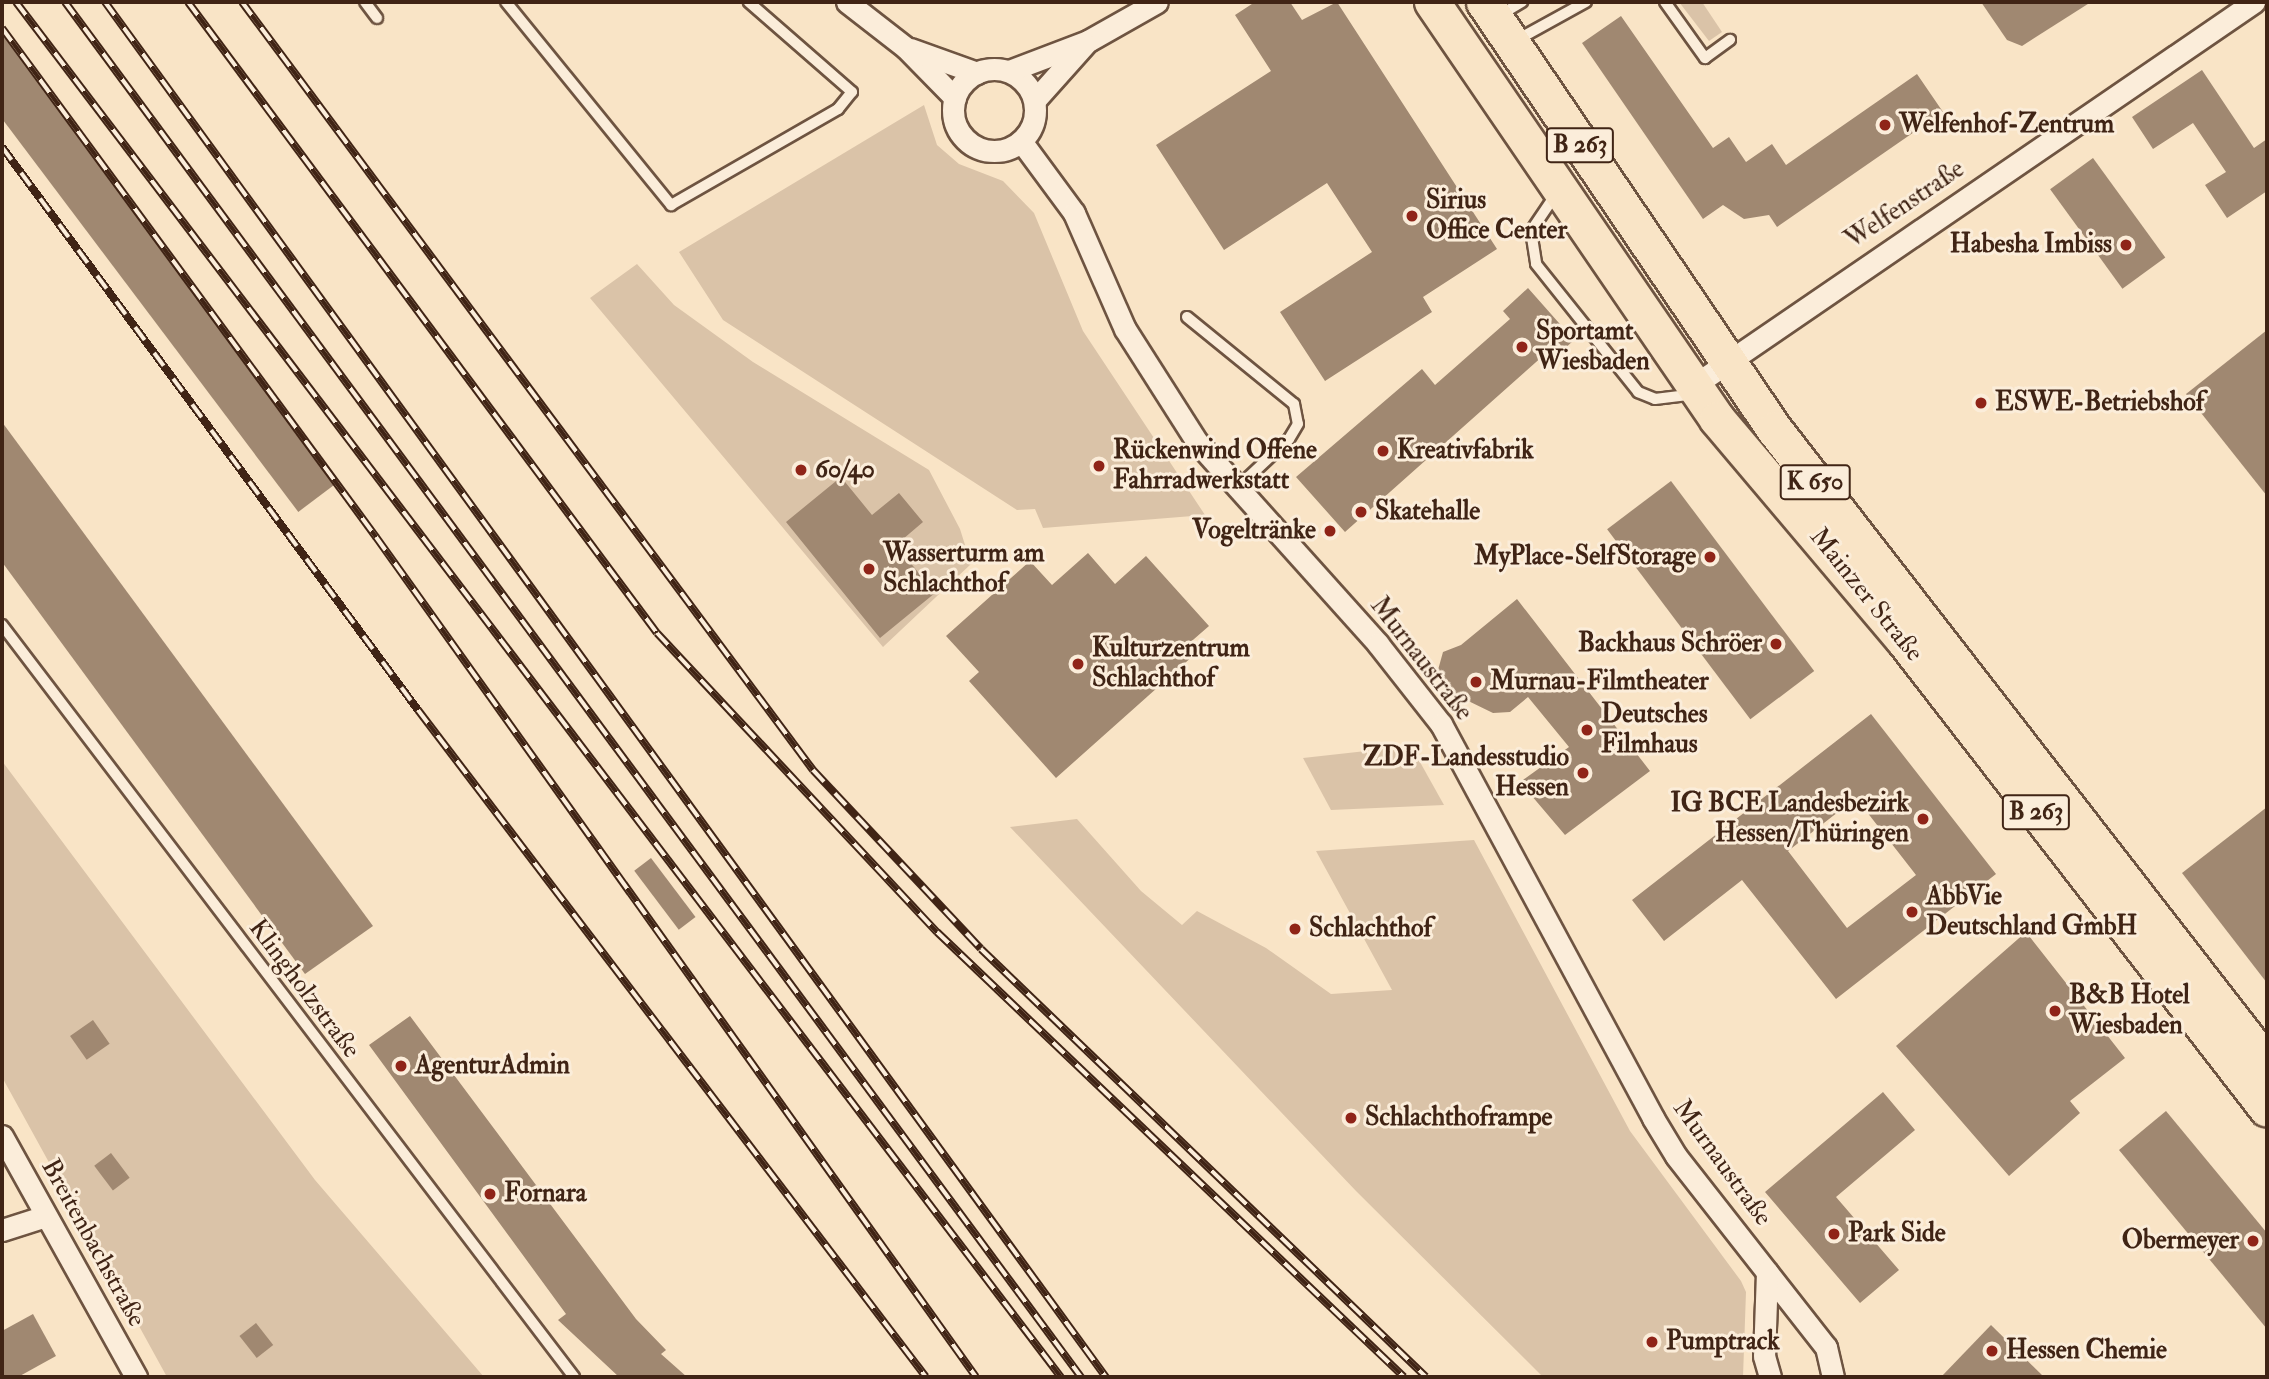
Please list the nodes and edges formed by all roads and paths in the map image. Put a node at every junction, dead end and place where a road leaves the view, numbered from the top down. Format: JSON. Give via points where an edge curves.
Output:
{"nodes":[{"id":1,"x":365,"y":2,"type":"edge"},
{"id":2,"x":749,"y":2,"type":"edge"},
{"id":3,"x":847,"y":2,"type":"edge"},
{"id":4,"x":1157,"y":2,"type":"edge"},
{"id":5,"x":1432,"y":2,"type":"edge"},
{"id":6,"x":1586,"y":2,"type":"edge"},
{"id":7,"x":1665,"y":2,"type":"edge"},
{"id":8,"x":2254,"y":2,"type":"edge"},
{"id":9,"x":511,"y":4,"type":"edge"},
{"id":10,"x":1503,"y":16,"type":"edge"},
{"id":11,"x":377,"y":19,"type":"dead end"},
{"id":12,"x":1730,"y":40,"type":"dead end"},
{"id":13,"x":1088,"y":41,"type":"junction"},
{"id":14,"x":906,"y":48,"type":"junction"},
{"id":15,"x":1009,"y":71,"type":"junction"},
{"id":16,"x":977,"y":73,"type":"junction"},
{"id":17,"x":955,"y":98,"type":"junction"},
{"id":18,"x":1035,"y":100,"type":"junction"},
{"id":19,"x":1021,"y":141,"type":"junction"},
{"id":20,"x":1558,"y":192,"type":"junction"},
{"id":21,"x":1677,"y":287,"type":"joint"},
{"id":22,"x":1187,"y":317,"type":"dead end"},
{"id":23,"x":1728,"y":360,"type":"junction"},
{"id":24,"x":1695,"y":389,"type":"junction"},
{"id":25,"x":1237,"y":488,"type":"junction"},
{"id":26,"x":1802,"y":517,"type":"joint"},
{"id":27,"x":1906,"y":601,"type":"joint"},
{"id":28,"x":2,"y":625,"type":"edge"},
{"id":29,"x":2267,"y":1064,"type":"edge"},
{"id":30,"x":2267,"y":1109,"type":"edge"},
{"id":31,"x":2,"y":1136,"type":"edge"},
{"id":32,"x":46,"y":1216,"type":"junction"},
{"id":33,"x":2,"y":1230,"type":"edge"},
{"id":34,"x":1767,"y":1272,"type":"junction"},
{"id":35,"x":136,"y":1377,"type":"edge"},
{"id":36,"x":574,"y":1377,"type":"edge"},
{"id":37,"x":1770,"y":1377,"type":"edge"},
{"id":38,"x":1833,"y":1377,"type":"edge"}],
"edges":[{"from":1,"to":11,"type":"lane"},
{"from":2,"to":9,"type":"lane","via":[[852,92],[838,108],[671,205]]},
{"from":3,"to":14,"type":"street"},
{"from":4,"to":13,"type":"street"},
{"from":5,"to":20,"type":"main road","name":"Mainzer Straße","number":"B 263"},
{"from":6,"to":10,"type":"lane"},
{"from":7,"to":12,"type":"lane","via":[[1705,58]]},
{"from":8,"to":23,"type":"street","name":"Welfenstraße"},
{"from":10,"to":21,"type":"main road","name":"Mainzer Straße","number":"B 263"},
{"from":13,"to":15,"type":"street"},
{"from":13,"to":18,"type":"street"},
{"from":14,"to":16,"type":"street"},
{"from":14,"to":17,"type":"street"},
{"from":15,"to":16,"type":"street"},
{"from":15,"to":18,"type":"street"},
{"from":16,"to":17,"type":"street"},
{"from":17,"to":19,"type":"street","via":[[955,121],[967,140],[988,150]]},
{"from":18,"to":19,"type":"street","via":[[1032,126]]},
{"from":19,"to":25,"type":"street","name":"Murnaustraße","via":[[1074,213],[1125,329],[1155,381]]},
{"from":20,"to":24,"type":"main road","name":"Mainzer Straße","number":"B 263"},
{"from":20,"to":24,"type":"lane","via":[[1531,231],[1536,264],[1638,392],[1676,400]]},
{"from":21,"to":23,"type":"main road","name":"Mainzer Straße","number":"K 650"},
{"from":22,"to":25,"type":"lane","via":[[1294,404],[1298,424],[1289,439]]},
{"from":23,"to":24,"type":"street","name":"Welfenstraße"},
{"from":23,"to":27,"type":"main road","name":"Mainzer Straße","number":"K 650"},
{"from":24,"to":26,"type":"main road","name":"Mainzer Straße","number":"K 650"},
{"from":25,"to":34,"type":"street","name":"Murnaustraße","via":[[1378,645],[1441,724],[1653,1118]]},
{"from":26,"to":30,"type":"main road","name":"Mainzer Straße","number":"B 263"},
{"from":27,"to":29,"type":"main road","name":"Mainzer Straße","number":"B 263"},
{"from":28,"to":36,"type":"lane","name":"Klingholzstraße"},
{"from":31,"to":32,"type":"street","name":"Breitenbachstraße"},
{"from":32,"to":33,"type":"street"},
{"from":32,"to":35,"type":"street","name":"Breitenbachstraße"},
{"from":34,"to":37,"type":"street","via":[[1765,1356]]},
{"from":34,"to":38,"type":"street","name":"Murnaustraße","via":[[1826,1347]]}]}
